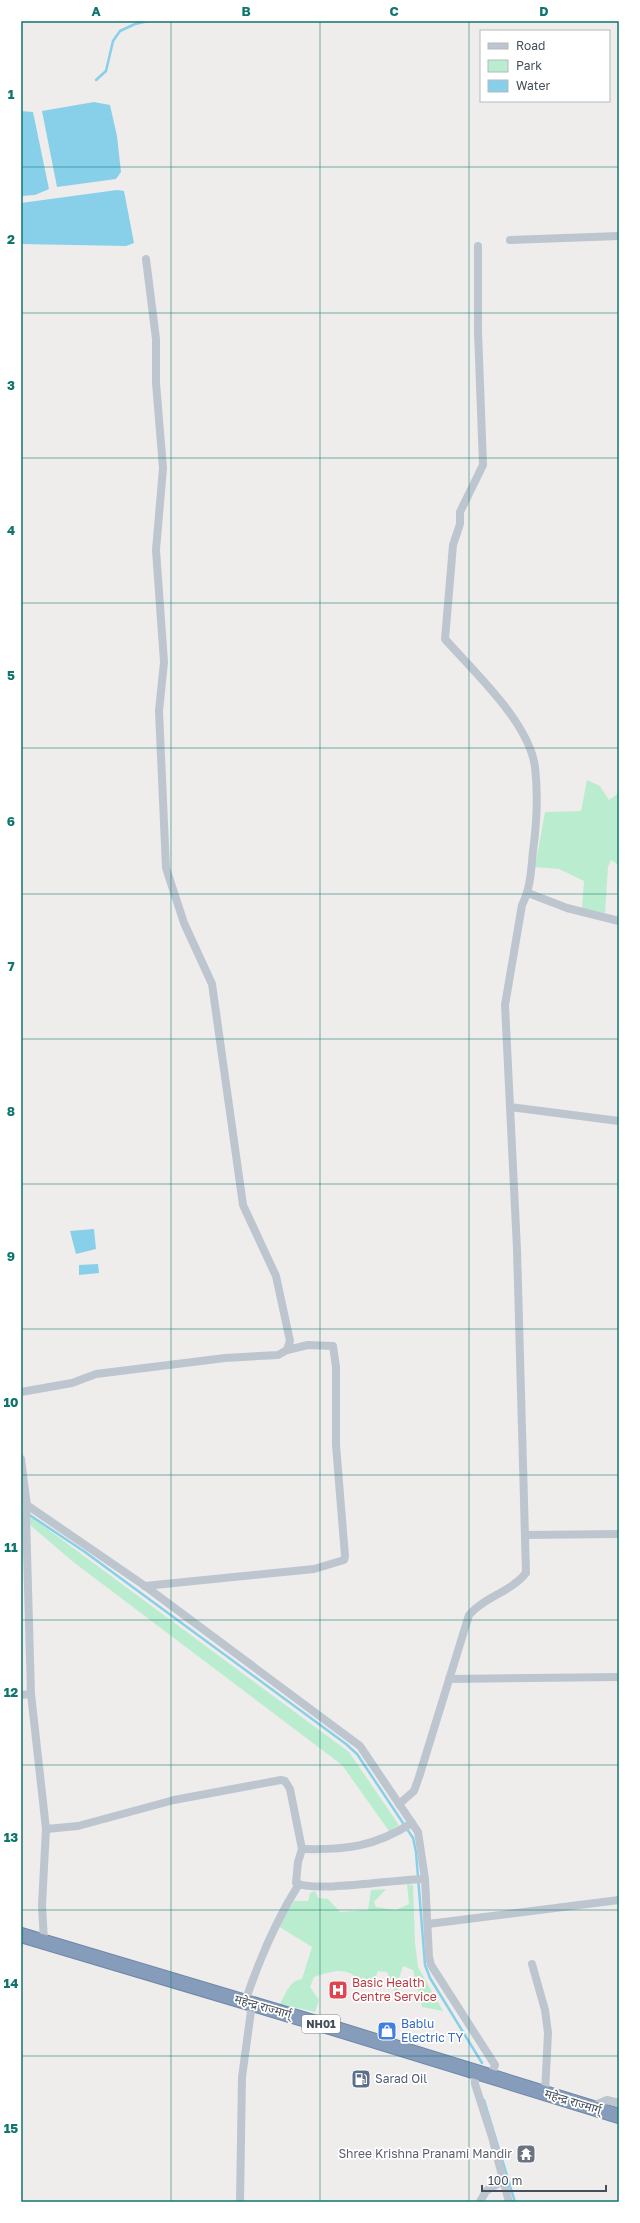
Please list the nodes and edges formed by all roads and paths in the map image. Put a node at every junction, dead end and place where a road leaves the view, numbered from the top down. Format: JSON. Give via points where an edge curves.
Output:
{"nodes":[{"id":1,"x":619,"y":236,"type":"edge"},
{"id":2,"x":510,"y":240,"type":"dead end"},
{"id":3,"x":478,"y":246,"type":"dead end"},
{"id":4,"x":146,"y":259,"type":"dead end"},
{"id":5,"x":528,"y":893,"type":"junction"},
{"id":6,"x":619,"y":921,"type":"edge"},
{"id":7,"x":510,"y":1107,"type":"junction"},
{"id":8,"x":619,"y":1121,"type":"edge"},
{"id":9,"x":287,"y":1350,"type":"junction"},
{"id":10,"x":21,"y":1392,"type":"edge"},
{"id":11,"x":21,"y":1459,"type":"edge"},
{"id":12,"x":24,"y":1504,"type":"edge"},
{"id":13,"x":525,"y":1534,"type":"junction"},
{"id":14,"x":619,"y":1534,"type":"edge"},
{"id":15,"x":145,"y":1586,"type":"junction"},
{"id":16,"x":619,"y":1677,"type":"edge"},
{"id":17,"x":449,"y":1680,"type":"junction"},
{"id":18,"x":31,"y":1694,"type":"junction"},
{"id":19,"x":21,"y":1695,"type":"edge"},
{"id":20,"x":399,"y":1804,"type":"junction"},
{"id":21,"x":412,"y":1822,"type":"junction"},
{"id":22,"x":46,"y":1829,"type":"junction"},
{"id":23,"x":302,"y":1849,"type":"junction"},
{"id":24,"x":424,"y":1879,"type":"junction"},
{"id":25,"x":299,"y":1884,"type":"junction"},
{"id":26,"x":619,"y":1900,"type":"edge"},
{"id":27,"x":428,"y":1924,"type":"junction"},
{"id":28,"x":21,"y":1935,"type":"edge"},
{"id":29,"x":44,"y":1942,"type":"junction"},
{"id":30,"x":532,"y":1964,"type":"dead end"},
{"id":31,"x":249,"y":2003,"type":"junction"},
{"id":32,"x":475,"y":2072,"type":"junction"},
{"id":33,"x":491,"y":2076,"type":"junction"},
{"id":34,"x":545,"y":2094,"type":"junction"},
{"id":35,"x":619,"y":2103,"type":"edge"},
{"id":36,"x":590,"y":2107,"type":"junction"},
{"id":37,"x":619,"y":2116,"type":"edge"},
{"id":38,"x":504,"y":2180,"type":"junction"},
{"id":39,"x":240,"y":2202,"type":"edge"},
{"id":40,"x":480,"y":2202,"type":"edge"},
{"id":41,"x":509,"y":2202,"type":"edge"}],
"edges":[{"from":1,"to":2,"type":"street"},
{"from":3,"to":5,"type":"street","via":[[483,465],[460,512],[444,639],[518,723],[535,766],[538,809]]},
{"from":4,"to":9,"type":"street","via":[[156,338],[156,383],[163,468],[156,550],[164,662],[159,711],[166,868],[184,923],[212,984],[243,1205],[276,1276],[290,1341]]},
{"from":5,"to":6,"type":"street","via":[[567,908]]},
{"from":5,"to":7,"type":"street","via":[[522,905],[505,1005]]},
{"from":7,"to":8,"type":"street"},
{"from":7,"to":13,"type":"street","via":[[517,1249]]},
{"from":9,"to":10,"type":"street","via":[[278,1355],[224,1358],[96,1374],[72,1384]]},
{"from":9,"to":15,"type":"street","via":[[308,1344],[332,1346],[336,1367],[336,1445],[344,1560],[314,1569]]},
{"from":11,"to":12,"type":"street"},
{"from":12,"to":15,"type":"street"},
{"from":12,"to":18,"type":"street"},
{"from":13,"to":14,"type":"street"},
{"from":13,"to":17,"type":"street","via":[[526,1573],[520,1581],[475,1608],[469,1615]]},
{"from":15,"to":20,"type":"street","via":[[360,1746]]},
{"from":16,"to":17,"type":"street"},
{"from":17,"to":20,"type":"street","via":[[414,1790]]},
{"from":18,"to":19,"type":"street"},
{"from":18,"to":22,"type":"street"},
{"from":20,"to":21,"type":"street"},
{"from":21,"to":23,"type":"street","via":[[387,1837],[352,1848]]},
{"from":21,"to":24,"type":"street","via":[[420,1840]]},
{"from":22,"to":23,"type":"street","via":[[78,1826],[174,1800],[281,1780],[285,1781],[290,1789]]},
{"from":22,"to":29,"type":"street","via":[[42,1905]]},
{"from":23,"to":25,"type":"street","via":[[295,1875],[296,1883]]},
{"from":24,"to":25,"type":"street","via":[[334,1886]]},
{"from":24,"to":27,"type":"street"},
{"from":25,"to":31,"type":"street","via":[[262,1952]]},
{"from":26,"to":27,"type":"street"},
{"from":27,"to":33,"type":"street","via":[[431,1965],[495,2065]]},
{"from":28,"to":29,"type":"highway","name":"महेन्द्र राज्मार्ग्","number":"NH01"},
{"from":29,"to":31,"type":"highway","name":"महेन्द्र राज्मार्ग्","number":"NH01"},
{"from":30,"to":34,"type":"street","via":[[545,2010],[548,2033]]},
{"from":31,"to":32,"type":"highway","name":"महेन्द्र राज्मार्ग्","number":"NH01"},
{"from":31,"to":39,"type":"street","via":[[242,2077]]},
{"from":32,"to":33,"type":"highway","name":"महेन्द्र राज्मार्ग्","number":"NH01"},
{"from":32,"to":38,"type":"street","via":[[475,2084]]},
{"from":33,"to":34,"type":"highway","name":"महेन्द्र राज्मार्ग्","number":"NH01"},
{"from":34,"to":36,"type":"highway","name":"महेन्द्र राज्मार्ग्","number":"NH01"},
{"from":35,"to":36,"type":"street","via":[[607,2100]]},
{"from":36,"to":37,"type":"highway","name":"महेन्द्र राज्मार्ग्","number":"NH01"},
{"from":38,"to":40,"type":"street","via":[[486,2191]]},
{"from":38,"to":41,"type":"street"}]}
